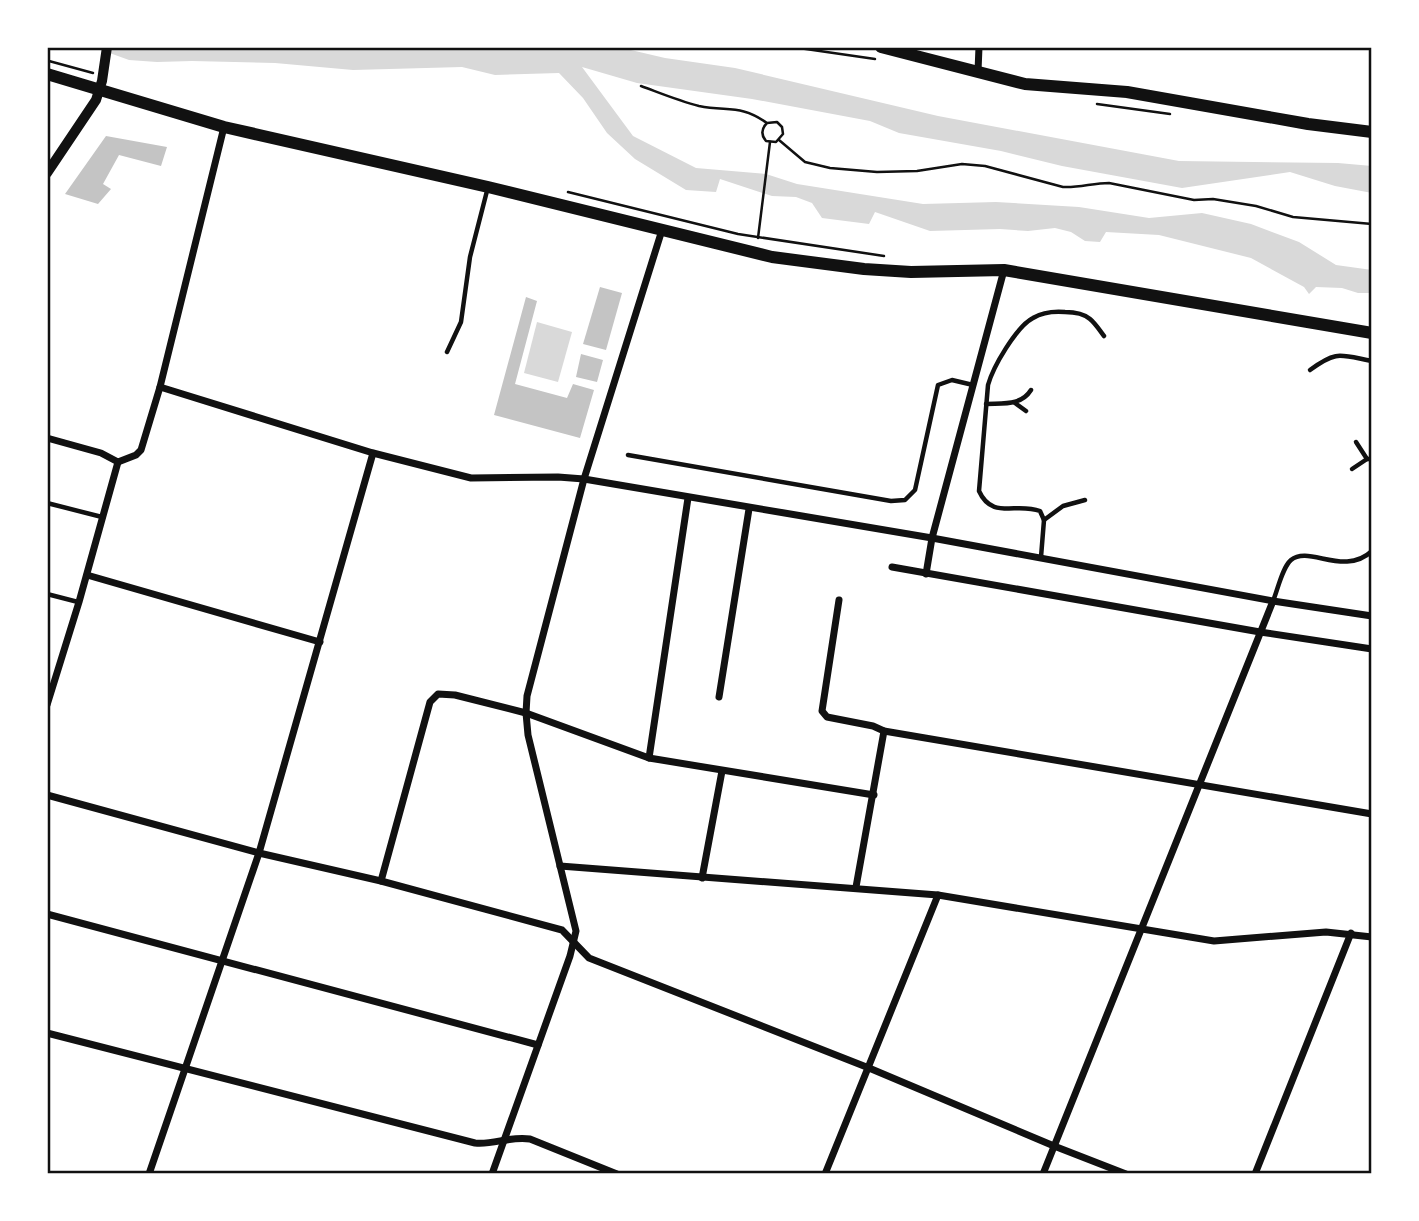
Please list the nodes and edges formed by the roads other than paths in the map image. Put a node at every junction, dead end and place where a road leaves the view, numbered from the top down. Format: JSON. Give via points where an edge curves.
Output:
{"nodes":[{"id":1,"x":107,"y":47,"type":"edge"},
{"id":2,"x":881,"y":47,"type":"edge"},
{"id":3,"x":979,"y":47,"type":"edge"},
{"id":4,"x":978,"y":71,"type":"junction"},
{"id":5,"x":47,"y":74,"type":"edge"},
{"id":6,"x":101,"y":82,"type":"junction"},
{"id":7,"x":224,"y":127,"type":"junction"},
{"id":8,"x":1372,"y":132,"type":"edge"},
{"id":9,"x":47,"y":173,"type":"edge"},
{"id":10,"x":488,"y":187,"type":"junction"},
{"id":11,"x":662,"y":230,"type":"junction"},
{"id":12,"x":1004,"y":270,"type":"junction"},
{"id":13,"x":1372,"y":334,"type":"edge"},
{"id":14,"x":1104,"y":336,"type":"dead end"},
{"id":15,"x":447,"y":352,"type":"dead end"},
{"id":16,"x":1372,"y":361,"type":"edge"},
{"id":17,"x":1310,"y":370,"type":"dead end"},
{"id":18,"x":974,"y":385,"type":"junction"},
{"id":19,"x":160,"y":387,"type":"junction"},
{"id":20,"x":1031,"y":390,"type":"dead end"},
{"id":21,"x":1014,"y":402,"type":"junction"},
{"id":22,"x":986,"y":404,"type":"junction"},
{"id":23,"x":1026,"y":411,"type":"dead end"},
{"id":24,"x":47,"y":438,"type":"edge"},
{"id":25,"x":1356,"y":442,"type":"dead end"},
{"id":26,"x":373,"y":453,"type":"junction"},
{"id":27,"x":628,"y":455,"type":"dead end"},
{"id":28,"x":1369,"y":459,"type":"edge"},
{"id":29,"x":118,"y":462,"type":"junction"},
{"id":30,"x":1352,"y":468,"type":"dead end"},
{"id":31,"x":584,"y":479,"type":"junction"},
{"id":32,"x":688,"y":498,"type":"junction"},
{"id":33,"x":1085,"y":500,"type":"dead end"},
{"id":34,"x":47,"y":503,"type":"edge"},
{"id":35,"x":749,"y":509,"type":"junction"},
{"id":36,"x":103,"y":518,"type":"junction"},
{"id":37,"x":1044,"y":520,"type":"junction"},
{"id":38,"x":932,"y":538,"type":"junction"},
{"id":39,"x":1372,"y":551,"type":"edge"},
{"id":40,"x":1041,"y":559,"type":"junction"},
{"id":41,"x":892,"y":567,"type":"dead end"},
{"id":42,"x":926,"y":574,"type":"junction"},
{"id":43,"x":87,"y":575,"type":"junction"},
{"id":44,"x":47,"y":594,"type":"edge"},
{"id":45,"x":839,"y":600,"type":"dead end"},
{"id":46,"x":1273,"y":601,"type":"junction"},
{"id":47,"x":79,"y":602,"type":"junction"},
{"id":48,"x":1372,"y":616,"type":"edge"},
{"id":49,"x":1260,"y":632,"type":"junction"},
{"id":50,"x":320,"y":642,"type":"junction"},
{"id":51,"x":1372,"y":649,"type":"edge"},
{"id":52,"x":719,"y":697,"type":"dead end"},
{"id":53,"x":47,"y":705,"type":"edge"},
{"id":54,"x":526,"y":713,"type":"junction"},
{"id":55,"x":884,"y":731,"type":"junction"},
{"id":56,"x":649,"y":758,"type":"junction"},
{"id":57,"x":722,"y":771,"type":"junction"},
{"id":58,"x":1198,"y":785,"type":"junction"},
{"id":59,"x":47,"y":795,"type":"edge"},
{"id":60,"x":873,"y":795,"type":"junction"},
{"id":61,"x":1372,"y":814,"type":"edge"},
{"id":62,"x":259,"y":853,"type":"junction"},
{"id":63,"x":560,"y":866,"type":"junction"},
{"id":64,"x":702,"y":878,"type":"junction"},
{"id":65,"x":381,"y":881,"type":"junction"},
{"id":66,"x":856,"y":887,"type":"junction"},
{"id":67,"x":938,"y":895,"type":"junction"},
{"id":68,"x":47,"y":914,"type":"edge"},
{"id":69,"x":1141,"y":929,"type":"junction"},
{"id":70,"x":1351,"y":933,"type":"junction"},
{"id":71,"x":1372,"y":937,"type":"edge"},
{"id":72,"x":574,"y":941,"type":"junction"},
{"id":73,"x":223,"y":960,"type":"junction"},
{"id":74,"x":47,"y":1033,"type":"edge"},
{"id":75,"x":538,"y":1045,"type":"junction"},
{"id":76,"x":869,"y":1068,"type":"junction"},
{"id":77,"x":186,"y":1069,"type":"junction"},
{"id":78,"x":505,"y":1138,"type":"junction"},
{"id":79,"x":1054,"y":1146,"type":"junction"},
{"id":80,"x":149,"y":1174,"type":"edge"},
{"id":81,"x":492,"y":1174,"type":"edge"},
{"id":82,"x":617,"y":1174,"type":"edge"},
{"id":83,"x":825,"y":1174,"type":"edge"},
{"id":84,"x":1043,"y":1174,"type":"edge"},
{"id":85,"x":1126,"y":1174,"type":"edge"},
{"id":86,"x":1255,"y":1174,"type":"edge"}],
"edges":[{"from":1,"to":6,"type":"main road"},
{"from":2,"to":4,"type":"main road"},
{"from":3,"to":4,"type":"street"},
{"from":4,"to":8,"type":"main road","via":[[1025,84],[1127,92]]},
{"from":5,"to":6,"type":"main road"},
{"from":6,"to":7,"type":"main road"},
{"from":6,"to":9,"type":"main road","via":[[90,110]]},
{"from":7,"to":10,"type":"main road"},
{"from":7,"to":19,"type":"street"},
{"from":10,"to":11,"type":"main road"},
{"from":10,"to":15,"type":"lane","via":[[470,257],[461,322]]},
{"from":11,"to":12,"type":"main road","via":[[772,257],[864,269]]},
{"from":11,"to":31,"type":"street"},
{"from":12,"to":13,"type":"main road"},
{"from":12,"to":18,"type":"street"},
{"from":14,"to":22,"type":"lane","via":[[1090,319],[1076,313],[1052,311],[1030,319],[991,373]]},
{"from":16,"to":17,"type":"lane","via":[[1329,356]]},
{"from":18,"to":27,"type":"lane","via":[[952,380],[939,385],[915,490],[905,500]]},
{"from":18,"to":38,"type":"street"},
{"from":19,"to":26,"type":"street"},
{"from":19,"to":29,"type":"street","via":[[141,450]]},
{"from":20,"to":21,"type":"lane"},
{"from":21,"to":22,"type":"lane"},
{"from":21,"to":23,"type":"lane"},
{"from":22,"to":37,"type":"lane","via":[[978,484],[982,497],[993,507],[1035,509]]},
{"from":24,"to":29,"type":"street"},
{"from":25,"to":28,"type":"lane"},
{"from":26,"to":31,"type":"street","via":[[471,478]]},
{"from":26,"to":50,"type":"street"},
{"from":28,"to":30,"type":"lane"},
{"from":29,"to":36,"type":"street"},
{"from":31,"to":32,"type":"street"},
{"from":31,"to":54,"type":"street"},
{"from":32,"to":35,"type":"street"},
{"from":32,"to":56,"type":"street"},
{"from":33,"to":37,"type":"lane","via":[[1052,511]]},
{"from":34,"to":36,"type":"lane"},
{"from":35,"to":38,"type":"street"},
{"from":35,"to":52,"type":"street"},
{"from":36,"to":43,"type":"street"},
{"from":37,"to":40,"type":"lane"},
{"from":38,"to":40,"type":"street"},
{"from":38,"to":42,"type":"street"},
{"from":39,"to":46,"type":"lane","via":[[1350,562],[1301,555],[1292,558]]},
{"from":40,"to":46,"type":"street"},
{"from":41,"to":42,"type":"street"},
{"from":42,"to":49,"type":"street"},
{"from":43,"to":47,"type":"street"},
{"from":43,"to":50,"type":"street"},
{"from":44,"to":47,"type":"lane"},
{"from":45,"to":55,"type":"street","via":[[822,711],[827,717]]},
{"from":46,"to":48,"type":"street"},
{"from":46,"to":49,"type":"street"},
{"from":47,"to":53,"type":"street"},
{"from":49,"to":51,"type":"street"},
{"from":49,"to":58,"type":"street"},
{"from":50,"to":62,"type":"street"},
{"from":54,"to":56,"type":"street"},
{"from":54,"to":63,"type":"street"},
{"from":54,"to":65,"type":"street","via":[[455,695],[438,694],[430,702]]},
{"from":55,"to":58,"type":"street"},
{"from":55,"to":60,"type":"street"},
{"from":56,"to":57,"type":"street"},
{"from":57,"to":60,"type":"street"},
{"from":57,"to":64,"type":"street"},
{"from":58,"to":61,"type":"street"},
{"from":58,"to":69,"type":"street"},
{"from":59,"to":62,"type":"street"},
{"from":60,"to":66,"type":"street"},
{"from":62,"to":65,"type":"street"},
{"from":62,"to":73,"type":"street"},
{"from":63,"to":64,"type":"street"},
{"from":63,"to":72,"type":"street","via":[[573,916]]},
{"from":64,"to":66,"type":"street"},
{"from":65,"to":72,"type":"street","via":[[562,930]]},
{"from":66,"to":67,"type":"street"},
{"from":67,"to":69,"type":"street"},
{"from":67,"to":76,"type":"street"},
{"from":68,"to":73,"type":"street"},
{"from":69,"to":70,"type":"street","via":[[1214,941]]},
{"from":69,"to":79,"type":"street"},
{"from":70,"to":71,"type":"street"},
{"from":70,"to":86,"type":"street"},
{"from":72,"to":75,"type":"street"},
{"from":72,"to":76,"type":"street","via":[[589,958]]},
{"from":73,"to":75,"type":"street"},
{"from":73,"to":77,"type":"street"},
{"from":74,"to":77,"type":"street"},
{"from":75,"to":78,"type":"street"},
{"from":76,"to":79,"type":"street"},
{"from":76,"to":83,"type":"street"},
{"from":77,"to":78,"type":"street","via":[[475,1143]]},
{"from":77,"to":80,"type":"street"},
{"from":78,"to":81,"type":"street"},
{"from":78,"to":82,"type":"street","via":[[530,1139]]},
{"from":79,"to":84,"type":"street"},
{"from":79,"to":85,"type":"street"}]}
